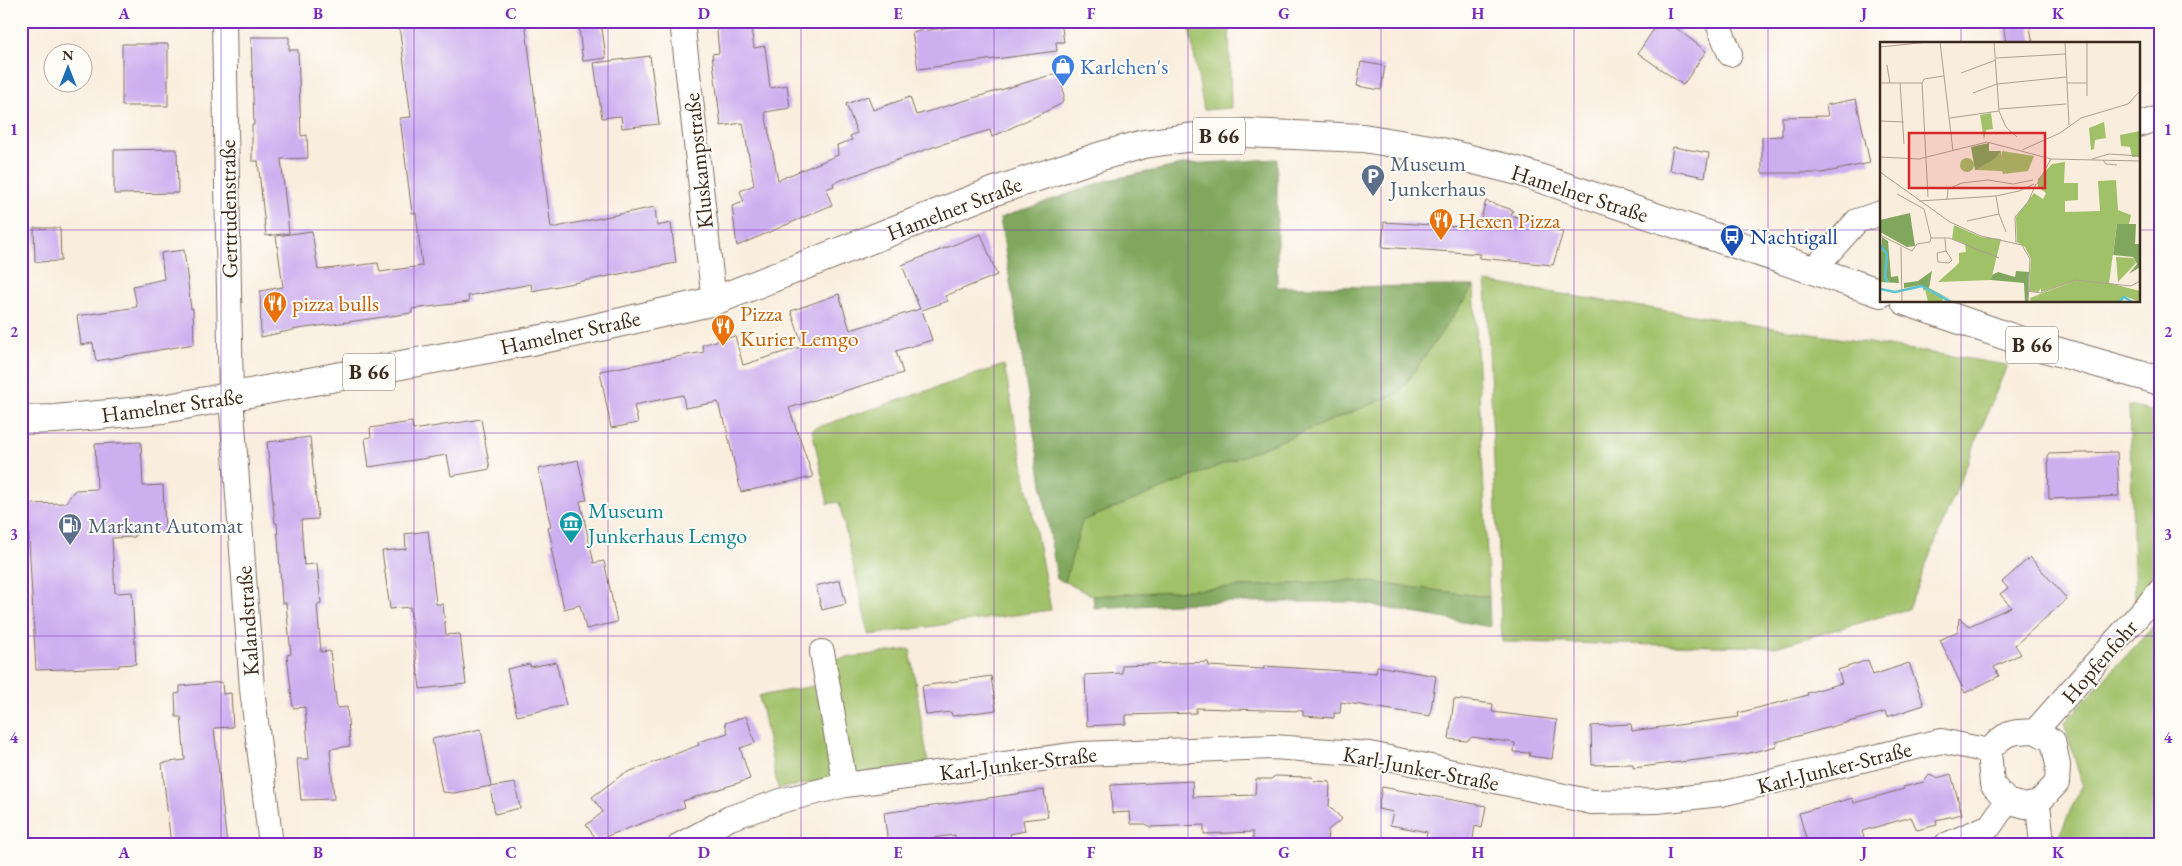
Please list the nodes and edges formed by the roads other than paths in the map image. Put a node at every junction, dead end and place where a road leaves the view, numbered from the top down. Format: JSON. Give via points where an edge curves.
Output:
{"nodes":[{"id":1,"x":224,"y":21,"type":"edge"},
{"id":2,"x":682,"y":21,"type":"edge"},
{"id":3,"x":1717,"y":21,"type":"edge"},
{"id":4,"x":1730,"y":54,"type":"dead end"},
{"id":5,"x":2161,"y":117,"type":"edge"},
{"id":6,"x":2140,"y":124,"type":"edge"},
{"id":7,"x":1880,"y":213,"type":"edge"},
{"id":8,"x":1814,"y":270,"type":"junction"},
{"id":9,"x":1880,"y":293,"type":"edge"},
{"id":10,"x":714,"y":301,"type":"junction"},
{"id":11,"x":1908,"y":302,"type":"edge"},
{"id":12,"x":2161,"y":381,"type":"edge"},
{"id":13,"x":231,"y":397,"type":"junction"},
{"id":14,"x":21,"y":420,"type":"edge"},
{"id":15,"x":2161,"y":590,"type":"edge"},
{"id":16,"x":822,"y":652,"type":"dead end"},
{"id":17,"x":2036,"y":731,"type":"junction"},
{"id":18,"x":1989,"y":751,"type":"junction"},
{"id":19,"x":845,"y":785,"type":"junction"},
{"id":20,"x":2007,"y":802,"type":"junction"},
{"id":21,"x":2038,"y":803,"type":"junction"},
{"id":22,"x":271,"y":845,"type":"edge"},
{"id":23,"x":680,"y":845,"type":"edge"},
{"id":24,"x":1946,"y":845,"type":"edge"},
{"id":25,"x":2042,"y":845,"type":"edge"}],
"edges":[{"from":1,"to":13,"type":"street","name":"Gertrudenstraße"},
{"from":2,"to":10,"type":"street","name":"Kluskampstraße"},
{"from":3,"to":4,"type":"street"},
{"from":5,"to":6,"type":"street"},
{"from":7,"to":8,"type":"street","via":[[1857,221]]},
{"from":8,"to":9,"type":"main road","name":"Hamelner Straße","number":"B 66"},
{"from":8,"to":10,"type":"main road","name":"Hamelner Straße","number":"B 66","via":[[1518,171],[1438,151],[1363,138],[1246,133],[1144,144],[1101,156],[989,193]]},
{"from":10,"to":13,"type":"main road","name":"Hamelner Straße","number":"B 66","via":[[569,334]]},
{"from":11,"to":12,"type":"main road","number":"B 66","via":[[2024,342]]},
{"from":13,"to":14,"type":"main road","name":"Hamelner Straße","number":"B 66","via":[[163,409],[56,420]]},
{"from":13,"to":22,"type":"street","name":"Kalandstraße","via":[[252,689]]},
{"from":15,"to":17,"type":"street","name":"Hopfenfohr"},
{"from":16,"to":19,"type":"street"},
{"from":17,"to":18,"type":"street","via":[[2013,732],[2000,737]]},
{"from":17,"to":21,"type":"street","via":[[2052,742],[2058,766],[2056,782]]},
{"from":18,"to":19,"type":"street","name":"Karl-Junker-Straße","via":[[1941,740],[1721,794],[1657,801],[1592,802],[1370,754],[1273,746],[1080,754]]},
{"from":18,"to":20,"type":"street","via":[[1992,784]]},
{"from":19,"to":23,"type":"street","name":"Karl-Junker-Straße","via":[[730,818]]},
{"from":20,"to":21,"type":"street","via":[[2025,806]]},
{"from":20,"to":24,"type":"street","via":[[1990,826]]},
{"from":21,"to":25,"type":"street"}]}
